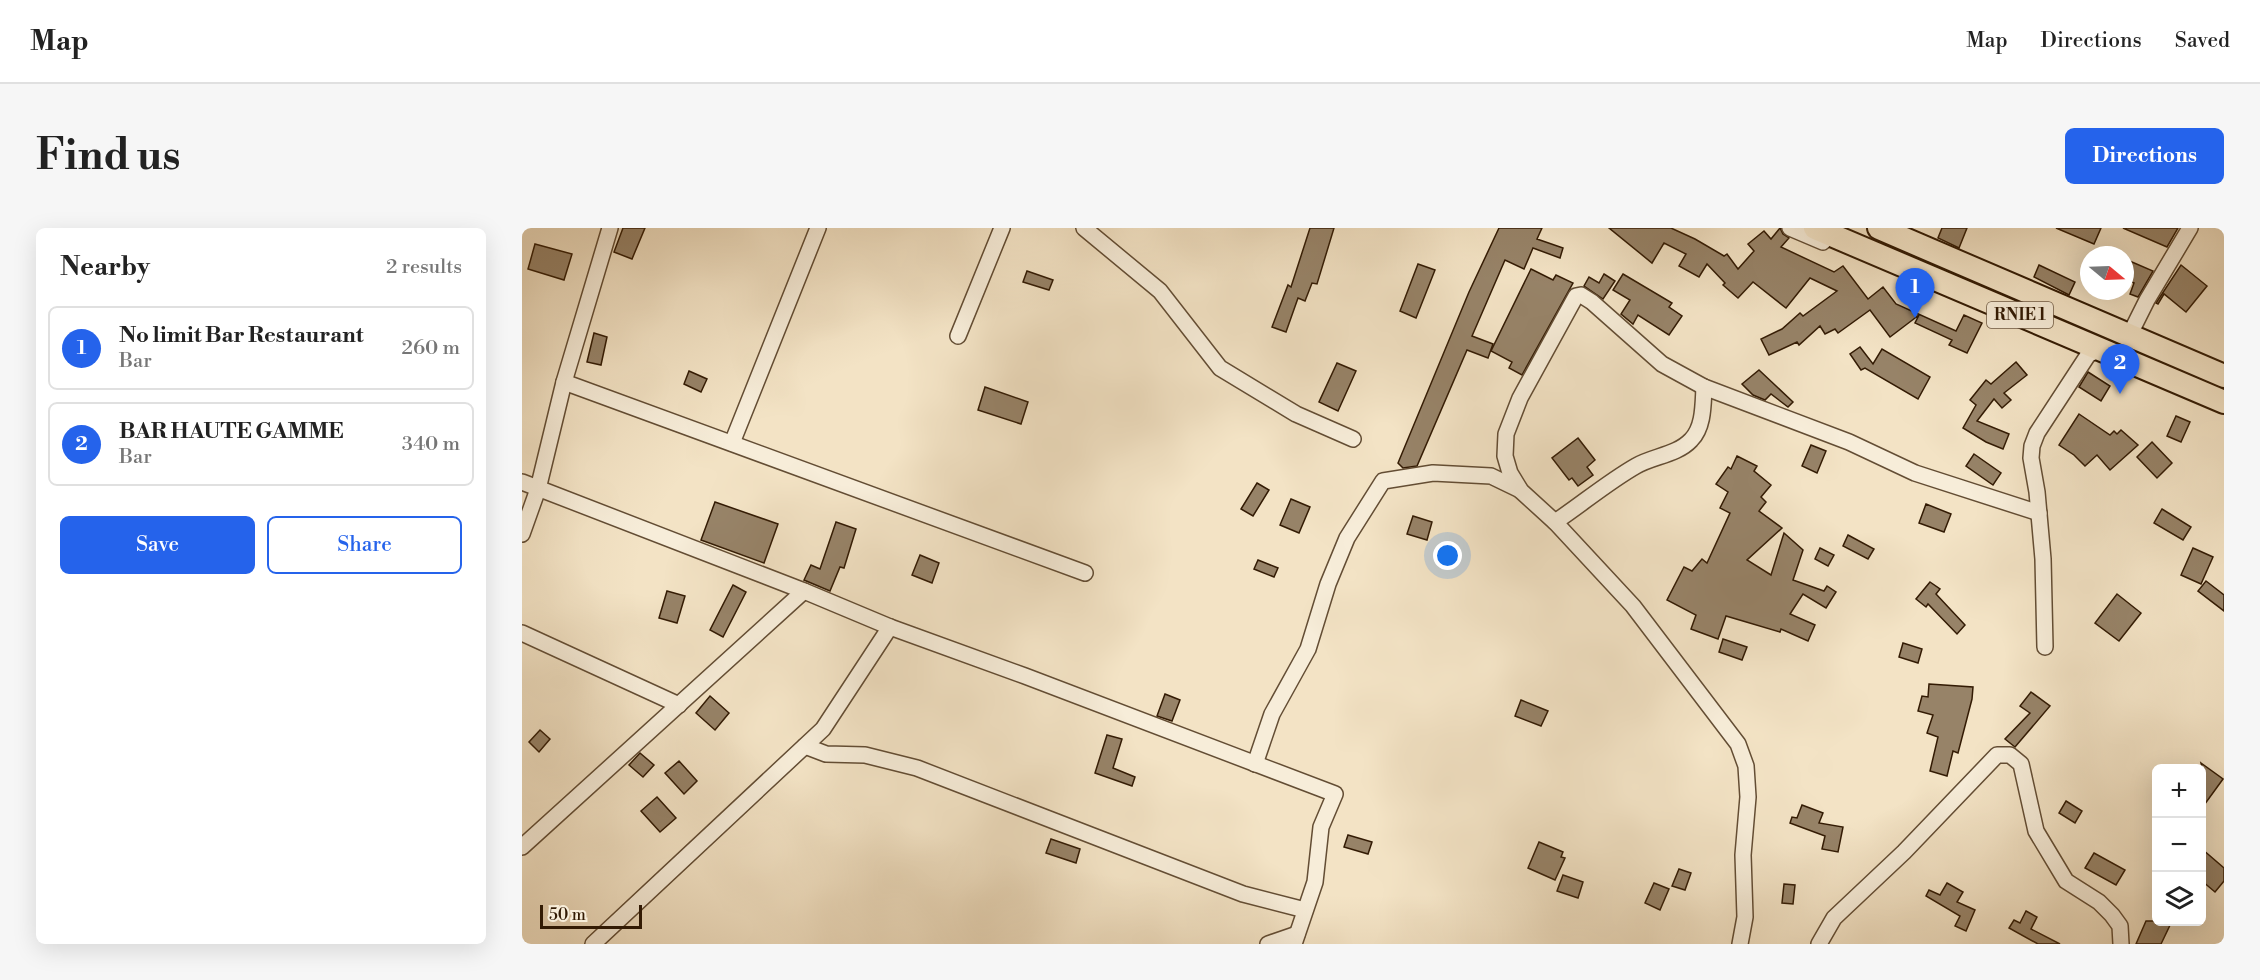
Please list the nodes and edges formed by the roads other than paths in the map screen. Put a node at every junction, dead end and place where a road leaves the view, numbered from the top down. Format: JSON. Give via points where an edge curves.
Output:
{"nodes":[{"id":1,"x":610,"y":228,"type":"edge"},
{"id":2,"x":818,"y":228,"type":"edge"},
{"id":3,"x":1002,"y":228,"type":"edge"},
{"id":4,"x":1084,"y":228,"type":"edge"},
{"id":5,"x":1790,"y":228,"type":"edge"},
{"id":6,"x":1815,"y":228,"type":"edge"},
{"id":7,"x":1879,"y":228,"type":"edge"},
{"id":8,"x":2190,"y":228,"type":"edge"},
{"id":9,"x":958,"y":336,"type":"dead end"},
{"id":10,"x":2129,"y":336,"type":"junction"},
{"id":11,"x":2093,"y":352,"type":"junction"},
{"id":12,"x":2224,"y":376,"type":"edge"},
{"id":13,"x":564,"y":382,"type":"junction"},
{"id":14,"x":1704,"y":387,"type":"junction"},
{"id":15,"x":2224,"y":402,"type":"edge"},
{"id":16,"x":2224,"y":414,"type":"edge"},
{"id":17,"x":1353,"y":439,"type":"dead end"},
{"id":18,"x":732,"y":443,"type":"junction"},
{"id":19,"x":522,"y":482,"type":"edge"},
{"id":20,"x":538,"y":489,"type":"junction"},
{"id":21,"x":1521,"y":491,"type":"junction"},
{"id":22,"x":2039,"y":513,"type":"junction"},
{"id":23,"x":1556,"y":522,"type":"junction"},
{"id":24,"x":522,"y":534,"type":"edge"},
{"id":25,"x":1084,"y":573,"type":"dead end"},
{"id":26,"x":804,"y":591,"type":"junction"},
{"id":27,"x":891,"y":627,"type":"junction"},
{"id":28,"x":522,"y":633,"type":"edge"},
{"id":29,"x":2045,"y":647,"type":"dead end"},
{"id":30,"x":679,"y":705,"type":"junction"},
{"id":31,"x":805,"y":746,"type":"junction"},
{"id":32,"x":1255,"y":764,"type":"junction"},
{"id":33,"x":522,"y":847,"type":"edge"},
{"id":34,"x":1305,"y":910,"type":"junction"},
{"id":35,"x":1296,"y":939,"type":"edge"},
{"id":36,"x":593,"y":944,"type":"edge"},
{"id":37,"x":1268,"y":944,"type":"edge"},
{"id":38,"x":1740,"y":944,"type":"edge"},
{"id":39,"x":1819,"y":944,"type":"edge"},
{"id":40,"x":2121,"y":944,"type":"edge"}],
"edges":[{"from":1,"to":13,"type":"street"},
{"from":2,"to":18,"type":"street"},
{"from":3,"to":9,"type":"street"},
{"from":4,"to":17,"type":"street","via":[[1160,291],[1220,368],[1296,414]]},
{"from":5,"to":11,"type":"street"},
{"from":6,"to":11,"type":"highway","number":"RNIE 1"},
{"from":7,"to":10,"type":"highway","number":"RNIE 1"},
{"from":8,"to":10,"type":"street"},
{"from":10,"to":12,"type":"highway","number":"RNIE 1"},
{"from":11,"to":15,"type":"highway","number":"RNIE 1"},
{"from":11,"to":16,"type":"street"},
{"from":11,"to":22,"type":"street","via":[[2032,446]]},
{"from":13,"to":18,"type":"street"},
{"from":13,"to":20,"type":"street"},
{"from":14,"to":21,"type":"street","via":[[1662,364],[1592,302],[1576,296],[1520,398],[1506,434],[1505,456]]},
{"from":14,"to":22,"type":"street","via":[[1848,442],[1915,473]]},
{"from":14,"to":23,"type":"street","via":[[1703,410],[1692,440],[1637,466]]},
{"from":18,"to":25,"type":"street"},
{"from":19,"to":20,"type":"street"},
{"from":20,"to":24,"type":"street"},
{"from":20,"to":26,"type":"street"},
{"from":21,"to":23,"type":"street"},
{"from":21,"to":32,"type":"street","via":[[1491,476],[1433,472],[1383,481],[1347,538],[1308,649],[1272,714]]},
{"from":22,"to":29,"type":"street"},
{"from":23,"to":38,"type":"street","via":[[1633,606],[1738,744],[1746,766],[1748,797],[1743,855],[1745,917]]},
{"from":26,"to":27,"type":"street"},
{"from":26,"to":30,"type":"street"},
{"from":27,"to":31,"type":"street","via":[[823,729]]},
{"from":27,"to":32,"type":"street"},
{"from":28,"to":30,"type":"street"},
{"from":30,"to":33,"type":"street"},
{"from":31,"to":34,"type":"street","via":[[826,754],[865,755],[917,768],[1243,894]]},
{"from":31,"to":36,"type":"street"},
{"from":32,"to":34,"type":"street","via":[[1335,794],[1321,827],[1315,882]]},
{"from":34,"to":35,"type":"street"},
{"from":35,"to":37,"type":"street"},
{"from":39,"to":40,"type":"street","via":[[1834,918],[1997,755],[2010,755],[2021,764],[2036,831],[2066,881],[2112,915],[2120,926]]}]}
